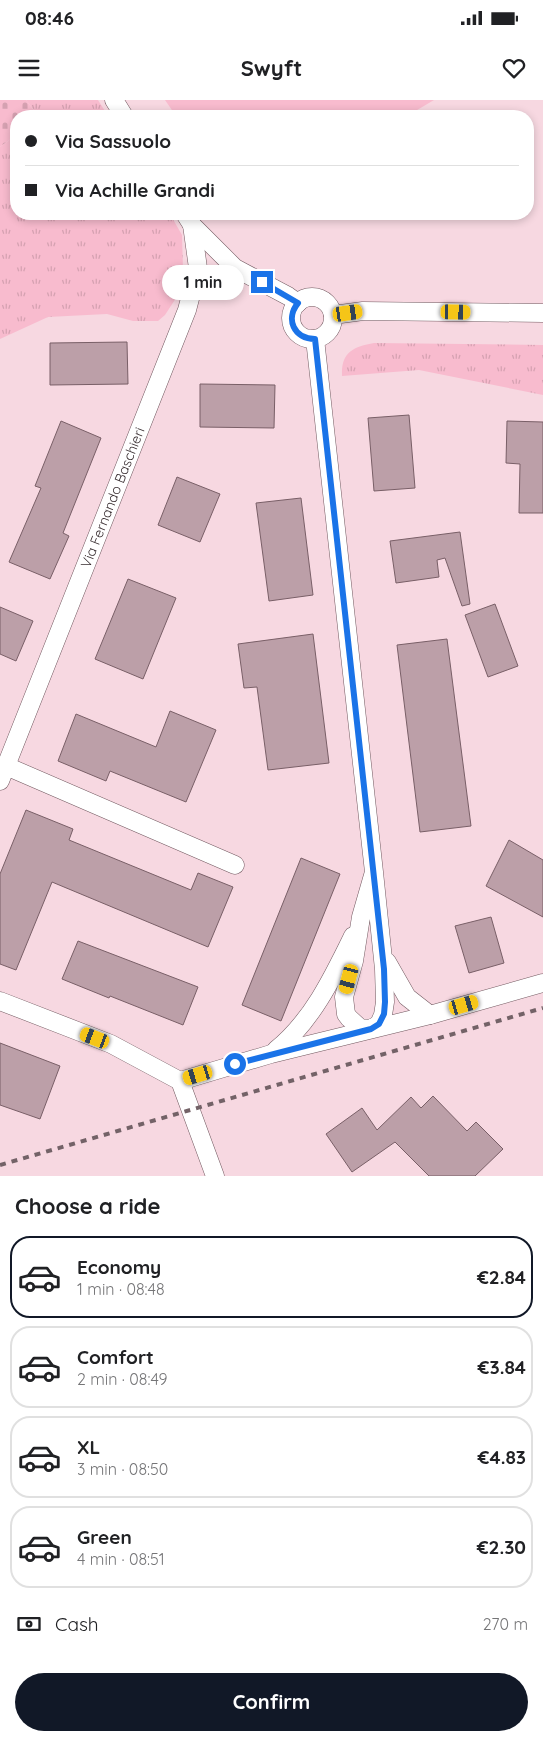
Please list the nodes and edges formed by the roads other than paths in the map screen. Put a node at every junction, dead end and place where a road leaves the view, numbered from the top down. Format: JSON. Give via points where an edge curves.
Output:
{"nodes":[{"id":1,"x":189,"y":220,"type":"edge"},
{"id":2,"x":190,"y":220,"type":"edge"},
{"id":3,"x":298,"y":303,"type":"junction"},
{"id":4,"x":543,"y":313,"type":"edge"},
{"id":5,"x":333,"y":315,"type":"junction"},
{"id":6,"x":315,"y":339,"type":"junction"},
{"id":7,"x":3,"y":774,"type":"edge"},
{"id":8,"x":235,"y":865,"type":"dead end"},
{"id":9,"x":374,"y":872,"type":"junction"},
{"id":10,"x":361,"y":917,"type":"junction"},
{"id":11,"x":381,"y":949,"type":"junction"},
{"id":12,"x":543,"y":983,"type":"edge"},
{"id":13,"x":0,"y":1001,"type":"edge"},
{"id":14,"x":430,"y":1015,"type":"junction"},
{"id":15,"x":371,"y":1029,"type":"junction"},
{"id":16,"x":272,"y":1054,"type":"junction"},
{"id":17,"x":180,"y":1081,"type":"junction"},
{"id":18,"x":215,"y":1176,"type":"edge"}],
"edges":[{"from":1,"to":7,"type":"street","name":"Via Fernando Baschieri","via":[[198,268],[187,310]]},
{"from":2,"to":3,"type":"street","via":[[235,268]]},
{"from":3,"to":5,"type":"street","via":[[316,297],[328,303]]},
{"from":3,"to":6,"type":"street","via":[[292,314],[293,327],[302,337]]},
{"from":4,"to":5,"type":"street","via":[[362,311]]},
{"from":5,"to":6,"type":"street","via":[[331,328],[322,338]]},
{"from":6,"to":9,"type":"street"},
{"from":7,"to":8,"type":"street","name":"Via Fernando Baschieri"},
{"from":9,"to":10,"type":"street"},
{"from":9,"to":11,"type":"street"},
{"from":10,"to":15,"type":"street","via":[[344,1005],[354,1024]]},
{"from":10,"to":16,"type":"street","via":[[310,1015]]},
{"from":11,"to":14,"type":"street","via":[[407,997]]},
{"from":11,"to":15,"type":"street","via":[[384,1008],[379,1024]]},
{"from":12,"to":14,"type":"street"},
{"from":13,"to":17,"type":"street","via":[[111,1044]]},
{"from":14,"to":15,"type":"street"},
{"from":15,"to":16,"type":"street"},
{"from":16,"to":17,"type":"street"},
{"from":17,"to":18,"type":"street"}]}
